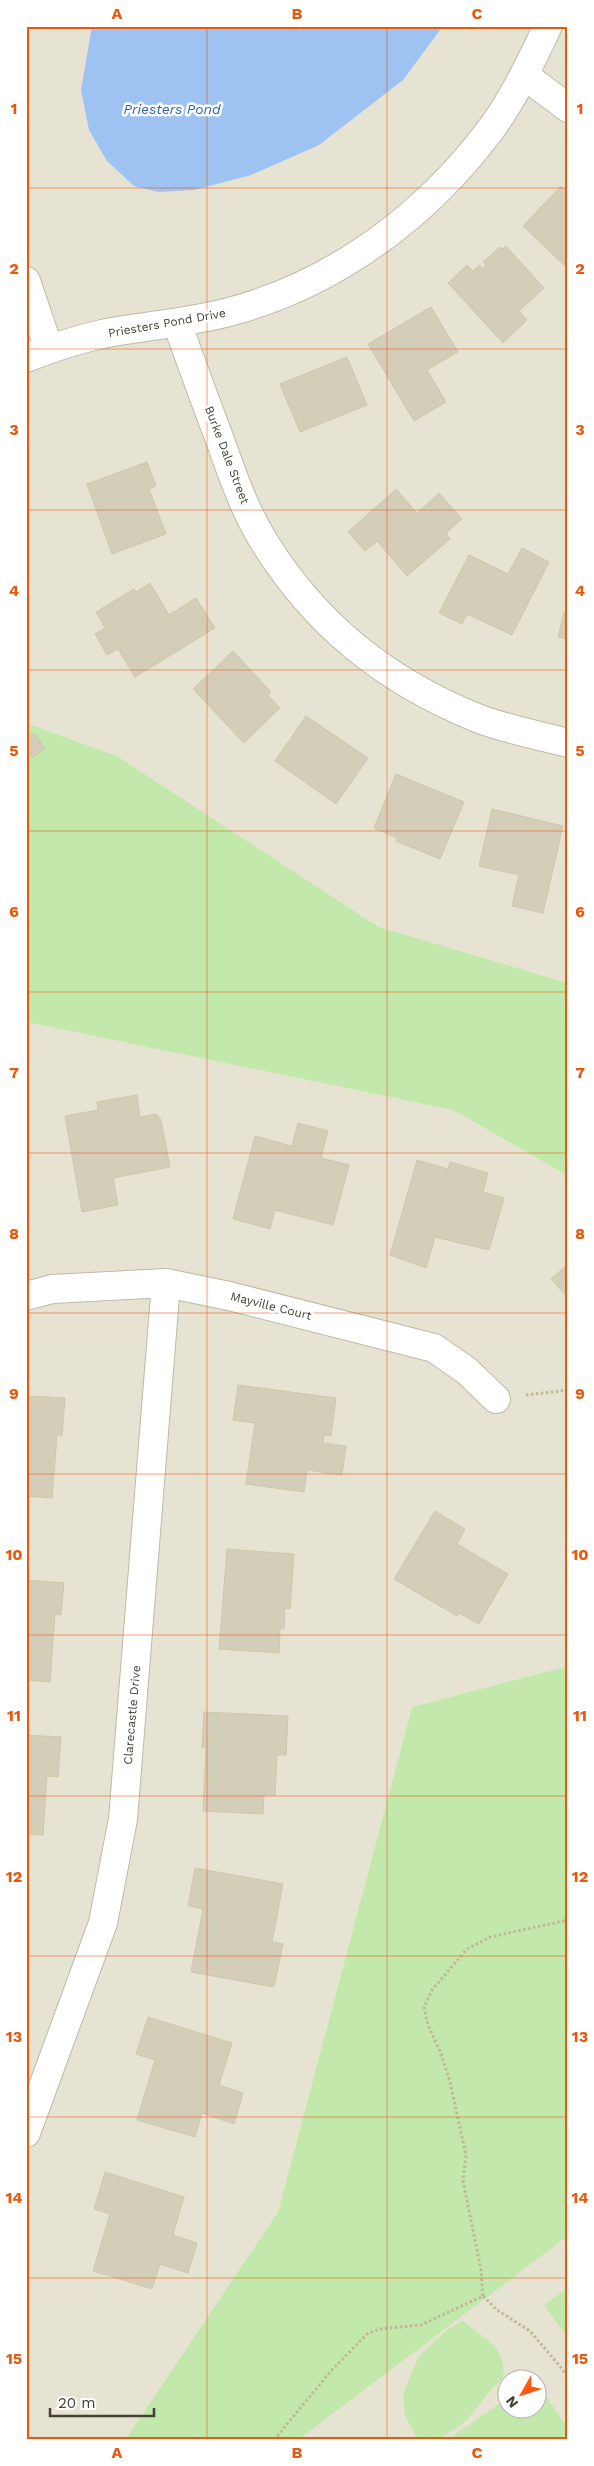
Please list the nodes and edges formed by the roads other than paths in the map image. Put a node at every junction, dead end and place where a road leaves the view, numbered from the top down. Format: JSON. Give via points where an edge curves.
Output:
{"nodes":[{"id":1,"x":548,"y":26,"type":"edge"},
{"id":2,"x":524,"y":75,"type":"junction"},
{"id":3,"x":568,"y":108,"type":"edge"},
{"id":4,"x":26,"y":281,"type":"edge"},
{"id":5,"x":177,"y":323,"type":"junction"},
{"id":6,"x":38,"y":353,"type":"edge"},
{"id":7,"x":568,"y":743,"type":"edge"},
{"id":8,"x":166,"y":1283,"type":"junction"},
{"id":9,"x":26,"y":1296,"type":"edge"},
{"id":10,"x":496,"y":1399,"type":"road end"},
{"id":11,"x":33,"y":2094,"type":"edge"},
{"id":12,"x":26,"y":2133,"type":"edge"}],
"edges":[{"from":1,"to":2,"type":"street","name":"Priesters Pond Drive"},
{"from":2,"to":3,"type":"street"},
{"from":2,"to":5,"type":"street","name":"Priesters Pond Drive","via":[[492,128],[449,180],[401,224],[350,260],[294,290],[230,312]]},
{"from":4,"to":6,"type":"street"},
{"from":5,"to":6,"type":"street","name":"Priesters Pond Drive","via":[[102,334]]},
{"from":5,"to":7,"type":"street","name":"Burke Dale Street","via":[[237,486],[262,539],[291,582],[329,625],[374,664],[422,694],[479,719]]},
{"from":8,"to":9,"type":"street","name":"Mayville Court","via":[[52,1289]]},
{"from":8,"to":10,"type":"street","name":"Mayville Court","via":[[434,1348],[467,1371]]},
{"from":8,"to":11,"type":"street","name":"Clarecastle Drive","via":[[124,1819],[103,1923]]},
{"from":11,"to":12,"type":"street","name":"Clarecastle Drive"}]}
